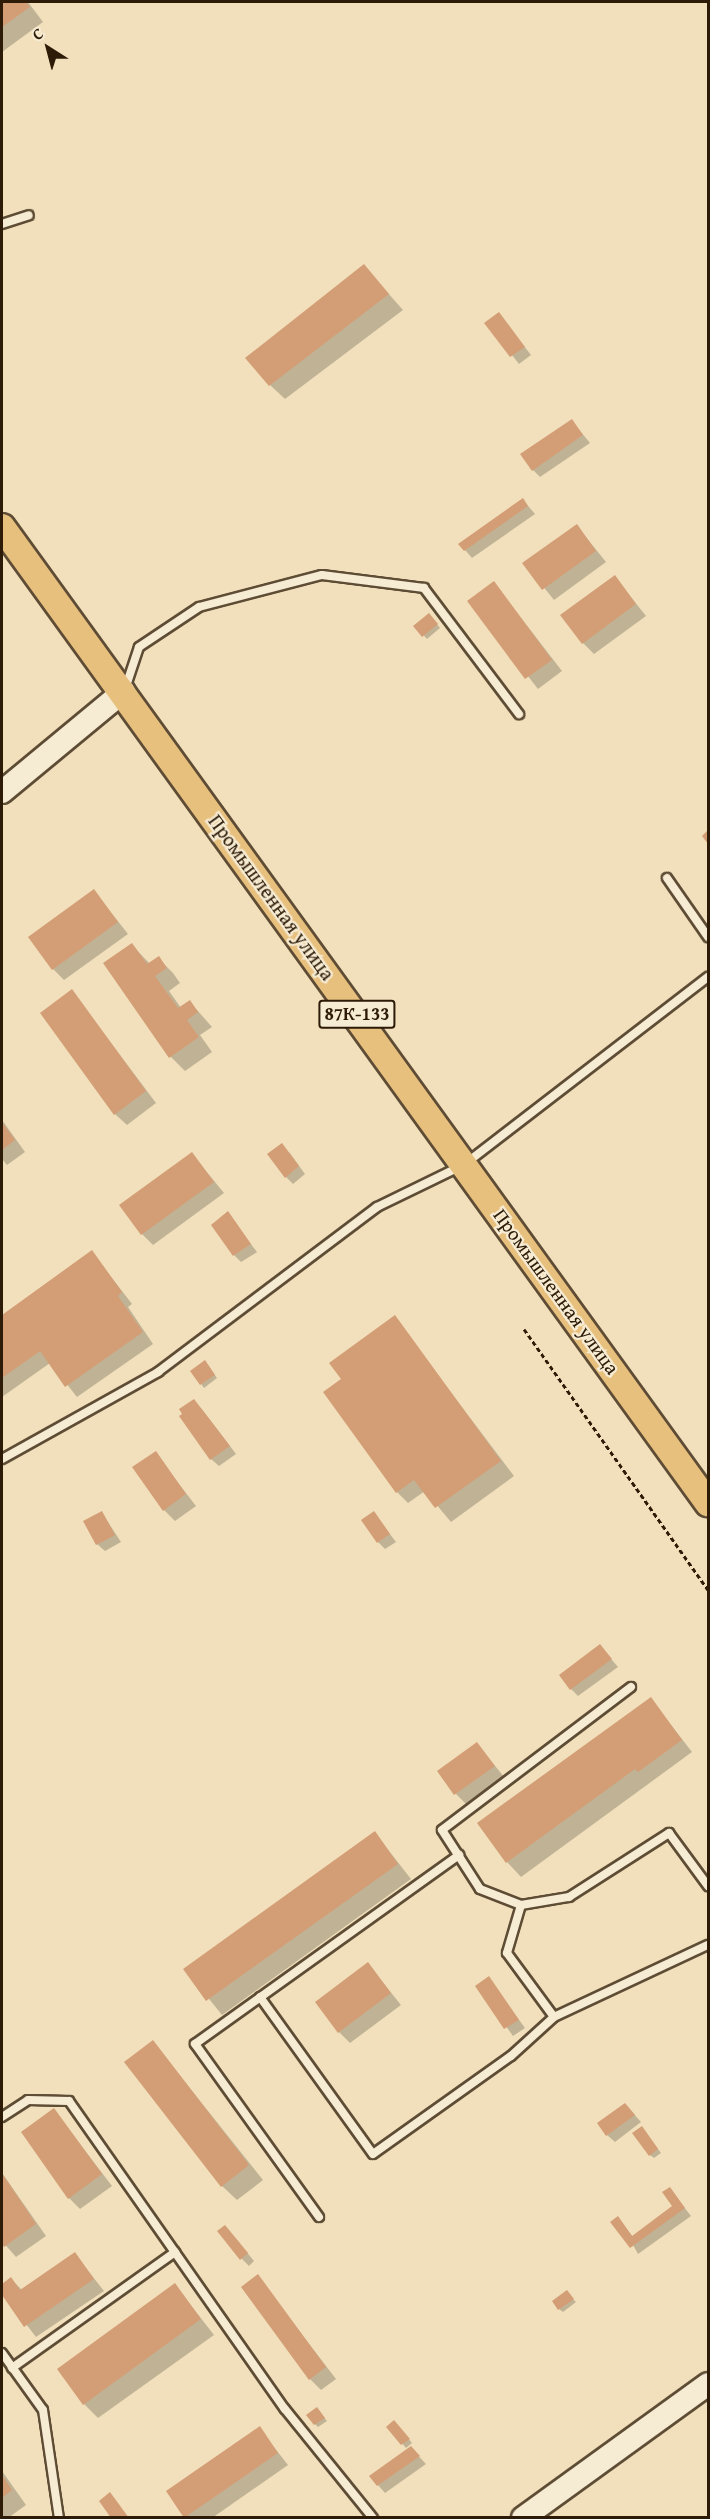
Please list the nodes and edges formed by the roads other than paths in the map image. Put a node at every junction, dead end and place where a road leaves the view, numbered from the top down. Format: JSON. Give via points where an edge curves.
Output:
{"nodes":[{"id":1,"x":29,"y":214,"type":"dead end"},
{"id":2,"x":2,"y":224,"type":"edge"},
{"id":3,"x":2,"y":527,"type":"edge"},
{"id":4,"x":124,"y":692,"type":"junction"},
{"id":5,"x":519,"y":714,"type":"dead end"},
{"id":6,"x":2,"y":792,"type":"edge"},
{"id":7,"x":667,"y":878,"type":"dead end"},
{"id":8,"x":708,"y":936,"type":"edge"},
{"id":9,"x":707,"y":981,"type":"edge"},
{"id":10,"x":465,"y":1164,"type":"junction"},
{"id":11,"x":2,"y":1459,"type":"edge"},
{"id":12,"x":708,"y":1503,"type":"edge"},
{"id":13,"x":631,"y":1687,"type":"dead end"},
{"id":14,"x":459,"y":1856,"type":"junction"},
{"id":15,"x":708,"y":1886,"type":"edge"},
{"id":16,"x":521,"y":1905,"type":"junction"},
{"id":17,"x":708,"y":1945,"type":"edge"},
{"id":18,"x":260,"y":1997,"type":"junction"},
{"id":19,"x":554,"y":2016,"type":"junction"},
{"id":20,"x":2,"y":2118,"type":"edge"},
{"id":21,"x":319,"y":2217,"type":"dead end"},
{"id":22,"x":175,"y":2252,"type":"junction"},
{"id":23,"x":2,"y":2353,"type":"edge"},
{"id":24,"x":12,"y":2368,"type":"junction"},
{"id":25,"x":708,"y":2384,"type":"edge"},
{"id":26,"x":58,"y":2517,"type":"edge"},
{"id":27,"x":373,"y":2517,"type":"edge"},
{"id":28,"x":524,"y":2517,"type":"edge"}],
"edges":[{"from":1,"to":2,"type":"lane"},
{"from":3,"to":4,"type":"main road","name":"Промышленная улица","number":"87К-133"},
{"from":4,"to":5,"type":"lane","via":[[139,647],[199,607],[322,575],[424,588]]},
{"from":4,"to":6,"type":"street"},
{"from":4,"to":10,"type":"main road","name":"Промышленная улица","number":"87К-133"},
{"from":7,"to":8,"type":"lane"},
{"from":9,"to":10,"type":"lane"},
{"from":10,"to":11,"type":"lane","via":[[377,1207],[158,1372]]},
{"from":10,"to":12,"type":"main road","name":"Промышленная улица","number":"87К-133"},
{"from":13,"to":14,"type":"lane","via":[[442,1830]]},
{"from":14,"to":16,"type":"lane","via":[[480,1888]]},
{"from":14,"to":18,"type":"lane"},
{"from":15,"to":16,"type":"lane","via":[[669,1833],[569,1897]]},
{"from":16,"to":19,"type":"lane","via":[[507,1953]]},
{"from":17,"to":19,"type":"lane"},
{"from":18,"to":19,"type":"lane","via":[[373,2154],[511,2056]]},
{"from":18,"to":21,"type":"lane","via":[[195,2044]]},
{"from":20,"to":22,"type":"lane","via":[[28,2100],[69,2101]]},
{"from":22,"to":24,"type":"lane"},
{"from":22,"to":27,"type":"lane","via":[[285,2409]]},
{"from":23,"to":24,"type":"lane"},
{"from":24,"to":26,"type":"lane","via":[[43,2410]]},
{"from":25,"to":28,"type":"street"}]}
